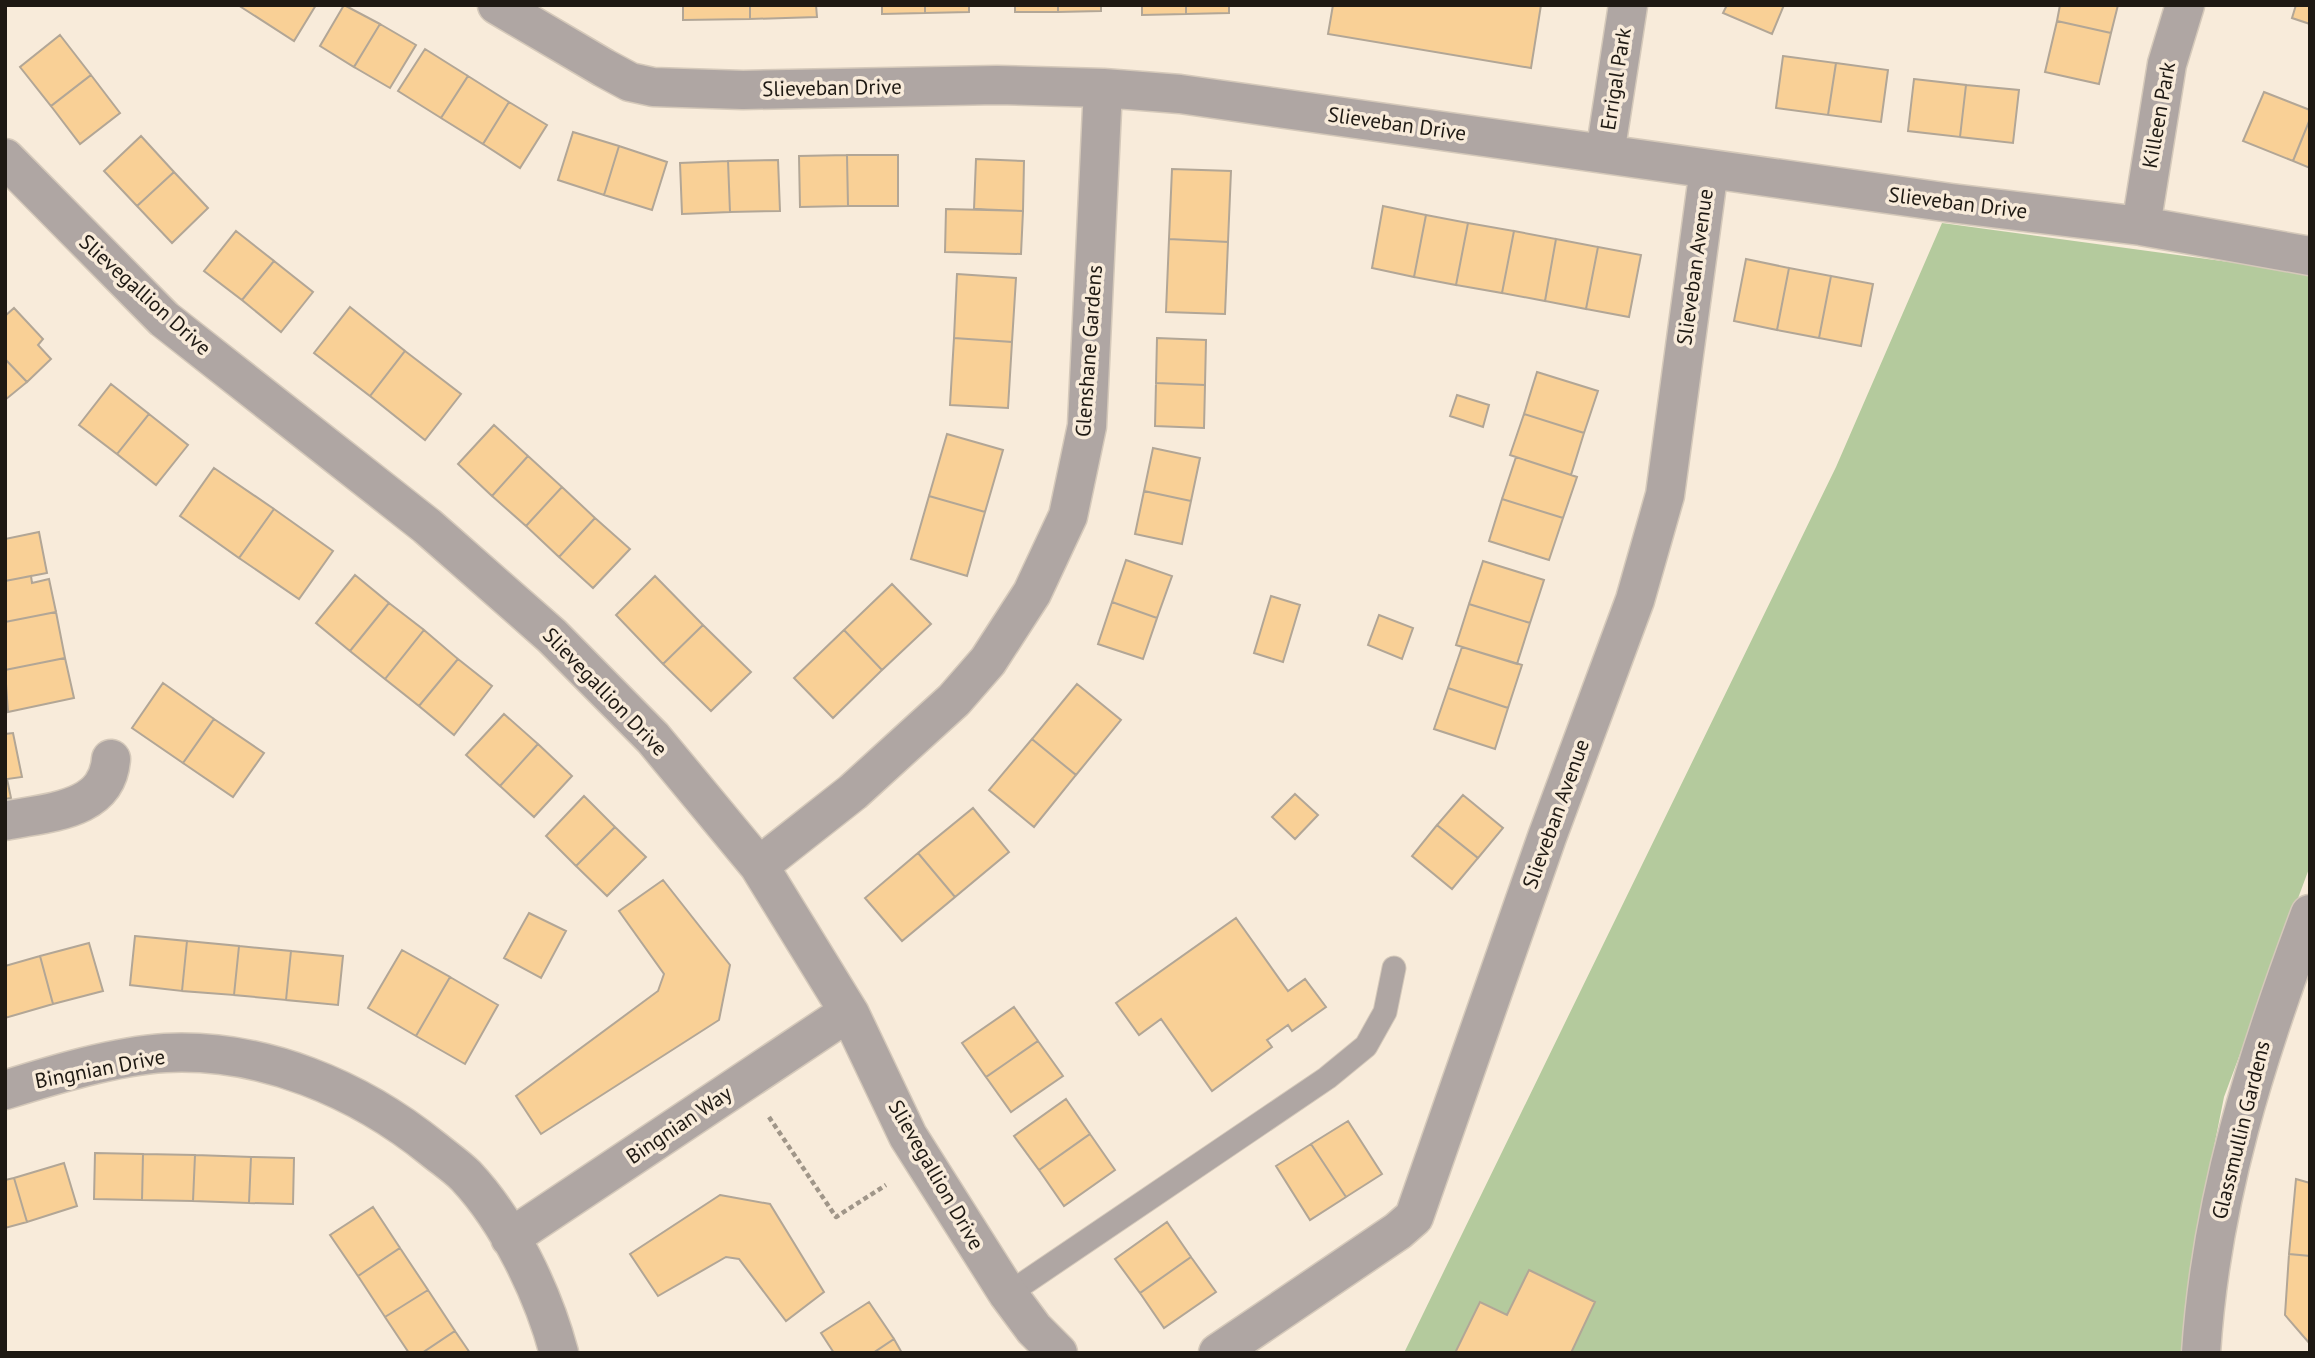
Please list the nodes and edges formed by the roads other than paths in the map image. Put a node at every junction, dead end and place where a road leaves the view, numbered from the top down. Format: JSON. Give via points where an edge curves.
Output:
{"nodes":[{"id":1,"x":497,"y":5,"type":"edge"},
{"id":2,"x":1629,"y":5,"type":"edge"},
{"id":3,"x":2185,"y":5,"type":"edge"},
{"id":4,"x":1103,"y":88,"type":"junction"},
{"id":5,"x":1605,"y":154,"type":"junction"},
{"id":6,"x":5,"y":158,"type":"edge"},
{"id":7,"x":1709,"y":169,"type":"junction"},
{"id":8,"x":2141,"y":226,"type":"junction"},
{"id":9,"x":2310,"y":256,"type":"edge"},
{"id":10,"x":111,"y":759,"type":"dead end"},
{"id":11,"x":5,"y":821,"type":"edge"},
{"id":12,"x":759,"y":866,"type":"junction"},
{"id":13,"x":2310,"y":914,"type":"edge"},
{"id":14,"x":1394,"y":968,"type":"dead end"},
{"id":15,"x":850,"y":1014,"type":"junction"},
{"id":16,"x":5,"y":1090,"type":"edge"},
{"id":17,"x":510,"y":1238,"type":"junction"},
{"id":18,"x":1008,"y":1294,"type":"junction"},
{"id":19,"x":559,"y":1353,"type":"edge"},
{"id":20,"x":1058,"y":1353,"type":"edge"},
{"id":21,"x":1218,"y":1353,"type":"edge"},
{"id":22,"x":2201,"y":1353,"type":"edge"}],
"edges":[{"from":1,"to":4,"type":"street","name":"Slieveban Drive","via":[[604,68],[653,87]]},
{"from":2,"to":5,"type":"street","name":"Errigal Park"},
{"from":3,"to":8,"type":"street","name":"Killeen Park","via":[[2167,64]]},
{"from":4,"to":5,"type":"street","name":"Slieveban Drive","via":[[1180,94]]},
{"from":4,"to":12,"type":"street","name":"Glenshane Gardens","via":[[1087,426],[1068,516],[1032,593],[988,661],[954,700],[873,774]]},
{"from":5,"to":7,"type":"street","name":"Slieveban Drive"},
{"from":6,"to":12,"type":"street","name":"Slievegallion Drive","via":[[164,319],[426,526],[552,636],[653,737]]},
{"from":7,"to":8,"type":"street","name":"Slieveban Drive"},
{"from":7,"to":21,"type":"street","name":"Slieveban Avenue","via":[[1661,508],[1635,600],[1414,1217]]},
{"from":8,"to":9,"type":"street","name":"Slieveban Drive"},
{"from":10,"to":11,"type":"street","via":[[110,776],[102,788],[78,805]]},
{"from":12,"to":15,"type":"street","name":"Slievegallion Drive"},
{"from":13,"to":22,"type":"street","name":"Glassmullin Gardens","via":[[2237,1127],[2217,1224]]},
{"from":14,"to":18,"type":"lane","via":[[1385,1012],[1366,1046],[1327,1078]]},
{"from":15,"to":17,"type":"street","name":"Bingnian Way"},
{"from":15,"to":18,"type":"street","name":"Slievegallion Drive","via":[[908,1136]]},
{"from":16,"to":17,"type":"street","name":"Bingnian Drive","via":[[63,1072],[165,1053],[243,1058],[310,1077],[373,1105],[411,1131],[466,1176]]},
{"from":17,"to":19,"type":"street","name":"Bingnian Drive","via":[[549,1317]]},
{"from":18,"to":20,"type":"street","name":"Slievegallion Drive"}]}
